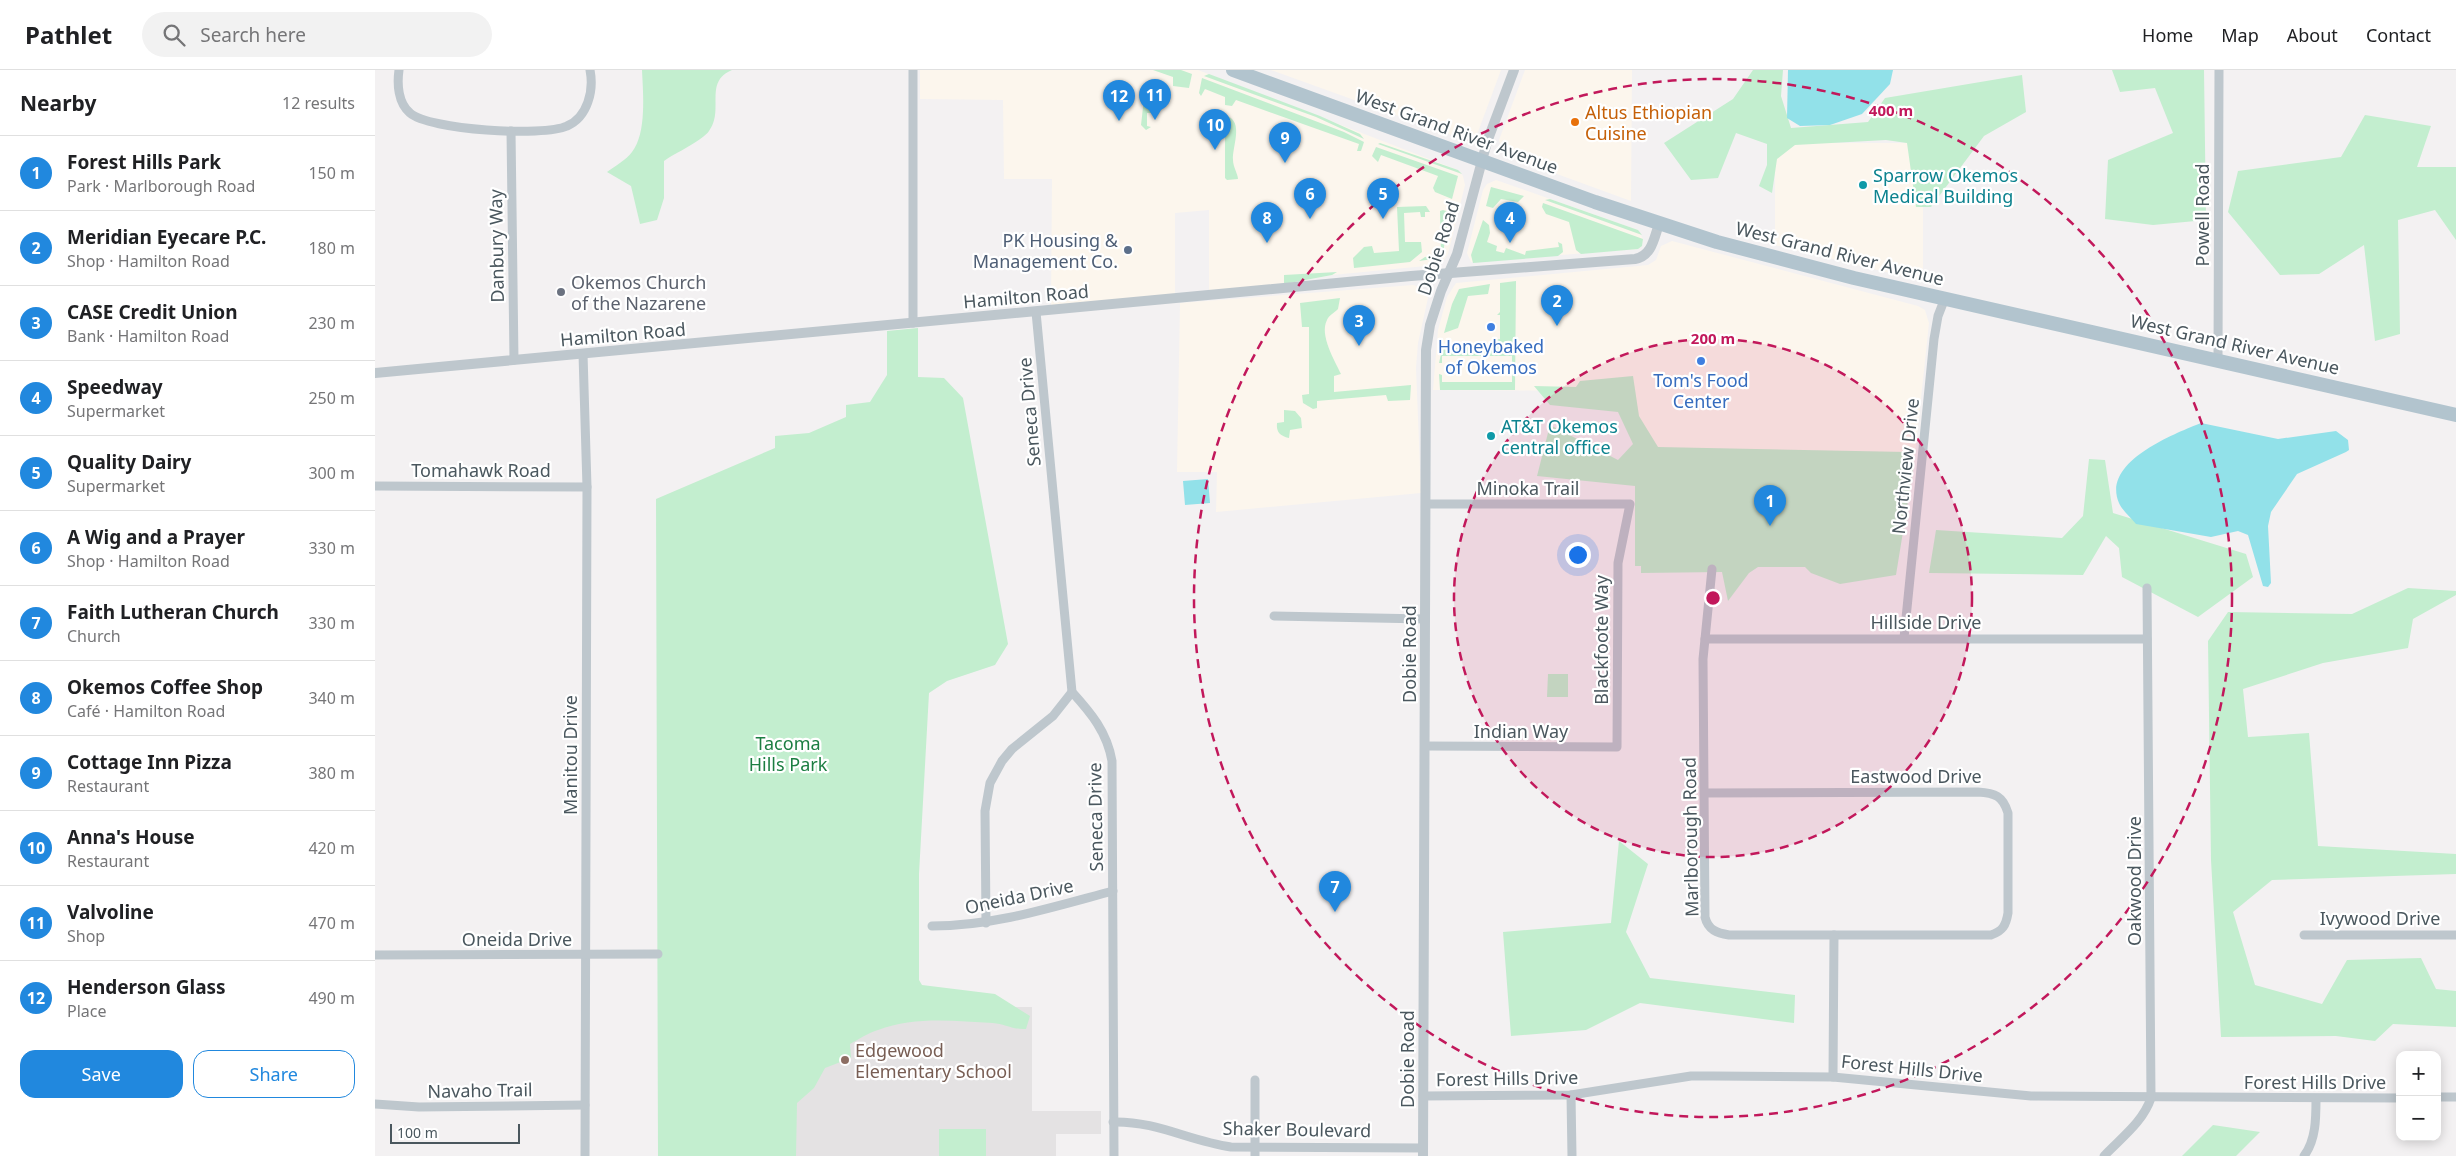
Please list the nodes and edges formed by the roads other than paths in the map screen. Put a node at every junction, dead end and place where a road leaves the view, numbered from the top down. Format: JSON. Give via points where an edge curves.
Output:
{"nodes":[{"id":1,"x":399,"y":70,"type":"edge"},
{"id":2,"x":590,"y":70,"type":"edge"},
{"id":3,"x":913,"y":70,"type":"edge"},
{"id":4,"x":1233,"y":70,"type":"edge"},
{"id":5,"x":1514,"y":70,"type":"edge"},
{"id":6,"x":2219,"y":70,"type":"edge"},
{"id":7,"x":1266,"y":76,"type":"edge"},
{"id":8,"x":511,"y":131,"type":"junction"},
{"id":9,"x":1482,"y":160,"type":"junction"},
{"id":10,"x":1659,"y":224,"type":"junction"},
{"id":11,"x":1448,"y":273,"type":"junction"},
{"id":12,"x":1945,"y":298,"type":"junction"},
{"id":13,"x":1036,"y":312,"type":"junction"},
{"id":14,"x":913,"y":323,"type":"junction"},
{"id":15,"x":583,"y":354,"type":"junction"},
{"id":16,"x":2218,"y":359,"type":"junction"},
{"id":17,"x":514,"y":360,"type":"junction"},
{"id":18,"x":375,"y":373,"type":"edge"},
{"id":19,"x":2456,"y":415,"type":"edge"},
{"id":20,"x":375,"y":486,"type":"edge"},
{"id":21,"x":587,"y":487,"type":"junction"},
{"id":22,"x":1426,"y":504,"type":"junction"},
{"id":23,"x":1630,"y":504,"type":"joint"},
{"id":24,"x":1712,"y":569,"type":"dead end"},
{"id":25,"x":2147,"y":588,"type":"dead end"},
{"id":26,"x":1274,"y":616,"type":"dead end"},
{"id":27,"x":1425,"y":619,"type":"junction"},
{"id":28,"x":1705,"y":638,"type":"junction"},
{"id":29,"x":1904,"y":638,"type":"junction"},
{"id":30,"x":2147,"y":639,"type":"junction"},
{"id":31,"x":1072,"y":692,"type":"junction"},
{"id":32,"x":1425,"y":746,"type":"junction"},
{"id":33,"x":1617,"y":747,"type":"joint"},
{"id":34,"x":1705,"y":793,"type":"junction"},
{"id":35,"x":1113,"y":891,"type":"junction"},
{"id":36,"x":986,"y":923,"type":"junction"},
{"id":37,"x":932,"y":926,"type":"dead end"},
{"id":38,"x":1834,"y":935,"type":"junction"},
{"id":39,"x":2304,"y":935,"type":"dead end"},
{"id":40,"x":2456,"y":935,"type":"edge"},
{"id":41,"x":658,"y":954,"type":"dead end"},
{"id":42,"x":375,"y":955,"type":"edge"},
{"id":43,"x":586,"y":955,"type":"junction"},
{"id":44,"x":1833,"y":1077,"type":"junction"},
{"id":45,"x":1255,"y":1080,"type":"dead end"},
{"id":46,"x":1571,"y":1095,"type":"junction"},
{"id":47,"x":1423,"y":1096,"type":"junction"},
{"id":48,"x":2441,"y":1097,"type":"edge"},
{"id":49,"x":2456,"y":1097,"type":"edge"},
{"id":50,"x":2151,"y":1098,"type":"junction"},
{"id":51,"x":2396,"y":1098,"type":"edge"},
{"id":52,"x":2316,"y":1099,"type":"junction"},
{"id":53,"x":375,"y":1104,"type":"edge"},
{"id":54,"x":585,"y":1105,"type":"junction"},
{"id":55,"x":1113,"y":1122,"type":"junction"},
{"id":56,"x":1255,"y":1152,"type":"edge"},
{"id":57,"x":1423,"y":1152,"type":"edge"},
{"id":58,"x":585,"y":1156,"type":"edge"},
{"id":59,"x":1114,"y":1156,"type":"edge"},
{"id":60,"x":1572,"y":1156,"type":"edge"},
{"id":61,"x":2104,"y":1156,"type":"edge"},
{"id":62,"x":2304,"y":1156,"type":"edge"}],
"edges":[{"from":1,"to":8,"type":"street","via":[[401,100],[414,116],[432,122]]},
{"from":2,"to":8,"type":"street","via":[[589,98],[576,120],[555,129]]},
{"from":3,"to":14,"type":"street"},
{"from":4,"to":7,"type":"main road","name":"West Grand River Avenue"},
{"from":5,"to":9,"type":"street","name":"Dobie Road"},
{"from":6,"to":16,"type":"street","name":"Powell Road"},
{"from":7,"to":9,"type":"main road","name":"West Grand River Avenue"},
{"from":8,"to":17,"type":"street","name":"Danbury Way"},
{"from":9,"to":10,"type":"main road","name":"West Grand River Avenue"},
{"from":9,"to":11,"type":"street","name":"Dobie Road","via":[[1457,254]]},
{"from":10,"to":11,"type":"street","name":"Hamilton Road","via":[[1650,249],[1638,258]]},
{"from":10,"to":12,"type":"main road","name":"West Grand River Avenue","via":[[1826,272]]},
{"from":11,"to":13,"type":"street","name":"Hamilton Road"},
{"from":11,"to":22,"type":"street","name":"Dobie Road","via":[[1426,350]]},
{"from":12,"to":16,"type":"main road","name":"West Grand River Avenue"},
{"from":12,"to":29,"type":"street","name":"Northview Drive","via":[[1934,339]]},
{"from":13,"to":14,"type":"street","name":"Hamilton Road"},
{"from":13,"to":31,"type":"street","name":"Seneca Drive"},
{"from":14,"to":15,"type":"street","name":"Hamilton Road"},
{"from":15,"to":17,"type":"street","name":"Hamilton Road"},
{"from":15,"to":21,"type":"street","name":"Manitou Drive"},
{"from":16,"to":19,"type":"main road","name":"West Grand River Avenue"},
{"from":17,"to":18,"type":"street","name":"Hamilton Road"},
{"from":20,"to":21,"type":"street","name":"Tomahawk Road"},
{"from":21,"to":43,"type":"street","name":"Manitou Drive"},
{"from":22,"to":23,"type":"street","name":"Minoka Trail"},
{"from":22,"to":27,"type":"street","name":"Dobie Road"},
{"from":23,"to":33,"type":"street","name":"Blackfoote Way","via":[[1618,563]]},
{"from":24,"to":28,"type":"street","name":"Marlborough Road"},
{"from":25,"to":30,"type":"street","name":"Oakwood Drive"},
{"from":26,"to":27,"type":"street"},
{"from":27,"to":32,"type":"street","name":"Dobie Road"},
{"from":28,"to":29,"type":"street","name":"Hillside Drive"},
{"from":28,"to":34,"type":"street","name":"Marlborough Road"},
{"from":29,"to":30,"type":"street","name":"Hillside Drive"},
{"from":30,"to":50,"type":"street","name":"Oakwood Drive"},
{"from":31,"to":35,"type":"street","name":"Seneca Drive","via":[[1099,724],[1110,751],[1113,771]]},
{"from":31,"to":36,"type":"street","via":[[1053,716],[1012,749],[990,783],[985,811]]},
{"from":32,"to":33,"type":"street","name":"Indian Way"},
{"from":32,"to":47,"type":"street","name":"Dobie Road"},
{"from":34,"to":38,"type":"street","name":"Marlborough Road","via":[[1705,917],[1713,930],[1729,935]]},
{"from":34,"to":38,"type":"street","name":"Eastwood Drive","via":[[1978,792],[1995,794],[2003,801],[2008,813],[2008,913],[1999,932],[1991,935]]},
{"from":35,"to":36,"type":"street","name":"Oneida Drive"},
{"from":35,"to":55,"type":"street","name":"Seneca Drive"},
{"from":36,"to":37,"type":"street","name":"Oneida Drive"},
{"from":38,"to":44,"type":"street"},
{"from":39,"to":40,"type":"street","name":"Ivywood Drive"},
{"from":41,"to":43,"type":"street","name":"Oneida Drive"},
{"from":42,"to":43,"type":"street","name":"Oneida Drive"},
{"from":43,"to":54,"type":"street","name":"Manitou Drive"},
{"from":44,"to":46,"type":"street","name":"Forest Hills Drive","via":[[1691,1076]]},
{"from":44,"to":50,"type":"street","name":"Forest Hills Drive","via":[[2031,1096]]},
{"from":45,"to":56,"type":"street"},
{"from":46,"to":47,"type":"street","name":"Forest Hills Drive"},
{"from":46,"to":60,"type":"street"},
{"from":47,"to":57,"type":"street","name":"Dobie Road"},
{"from":48,"to":49,"type":"street"},
{"from":50,"to":52,"type":"street","name":"Forest Hills Drive"},
{"from":50,"to":61,"type":"street","name":"Oakwood Drive","via":[[2140,1120]]},
{"from":51,"to":52,"type":"street","name":"Forest Hills Drive"},
{"from":52,"to":62,"type":"street","via":[[2313,1133]]},
{"from":53,"to":54,"type":"street","name":"Navaho Trail","via":[[412,1107]]},
{"from":54,"to":58,"type":"street","name":"Manitou Drive"},
{"from":55,"to":56,"type":"street","name":"Shaker Boulevard","via":[[1149,1124],[1205,1142]]},
{"from":55,"to":59,"type":"street","name":"Seneca Drive"},
{"from":56,"to":57,"type":"street","name":"Shaker Boulevard"}]}
